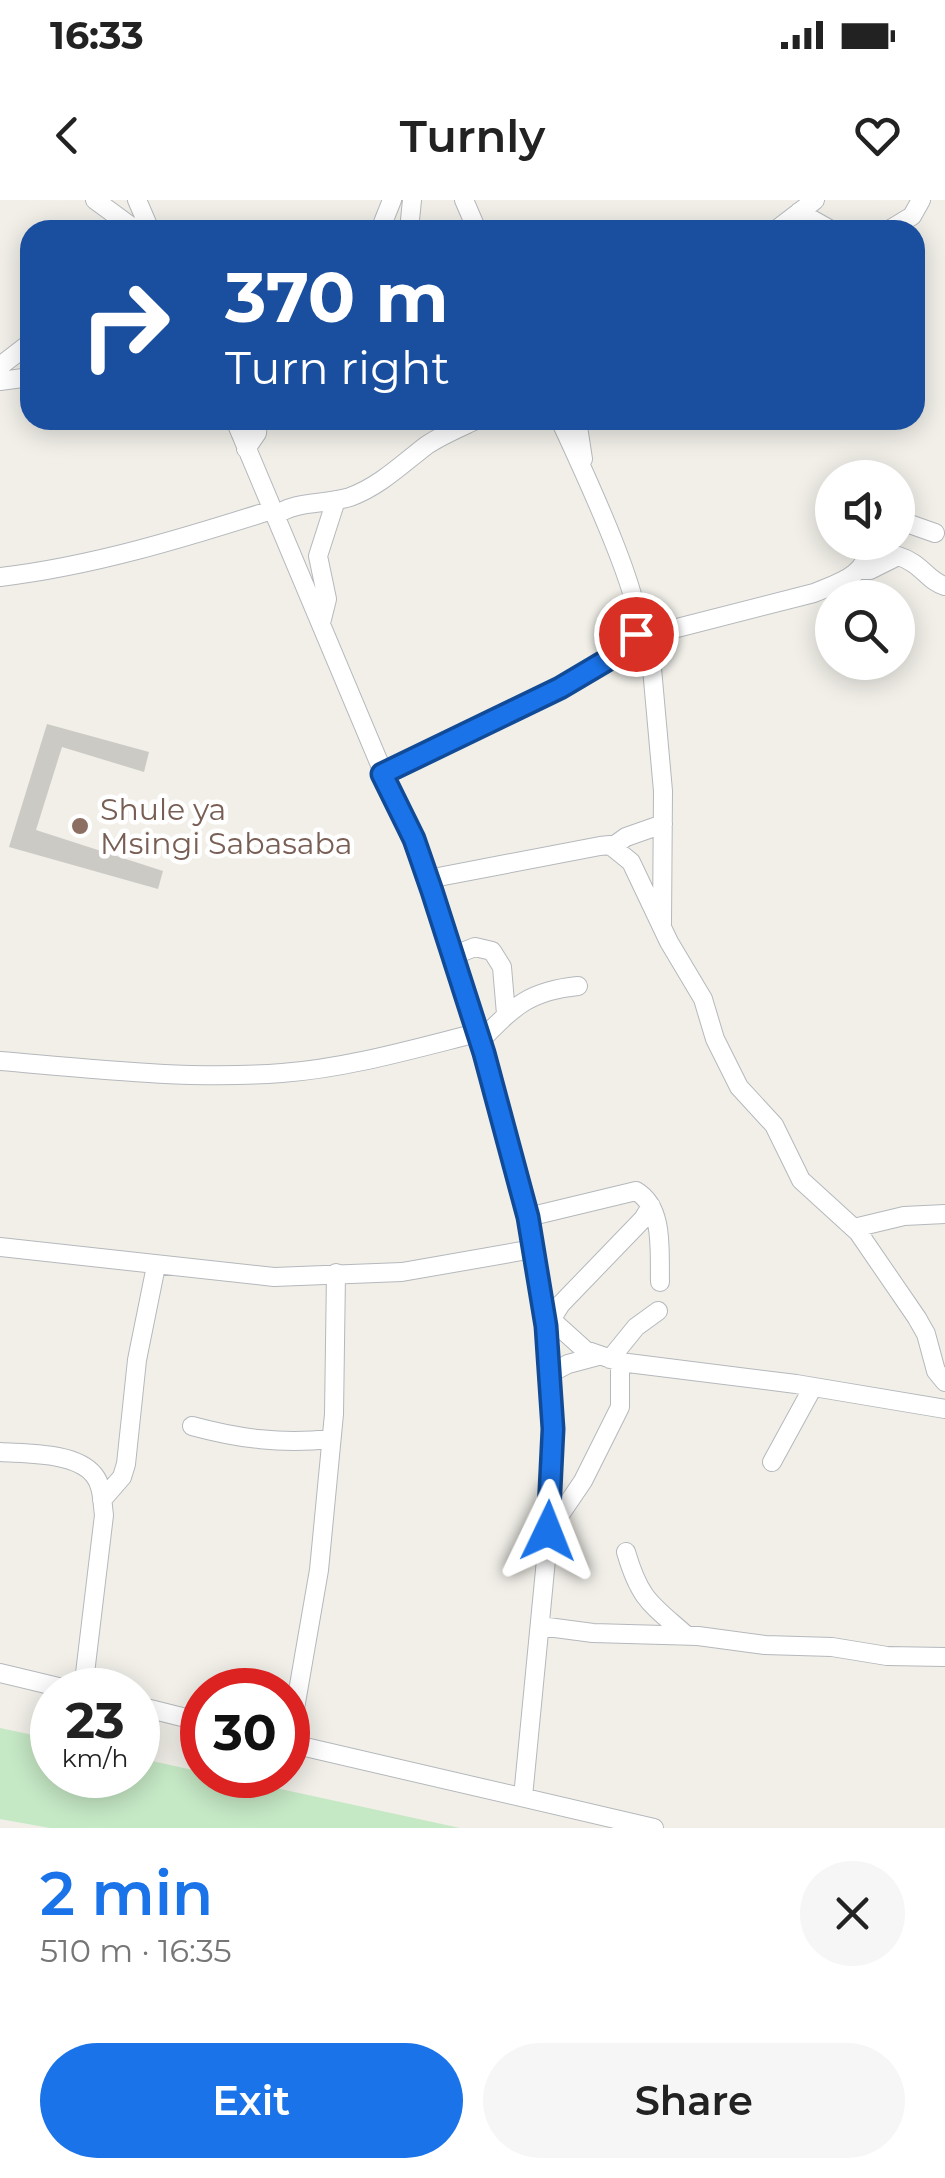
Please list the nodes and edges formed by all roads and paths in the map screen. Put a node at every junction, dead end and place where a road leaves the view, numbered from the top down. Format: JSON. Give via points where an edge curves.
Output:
{"nodes":[{"id":1,"x":95,"y":200,"type":"edge"},
{"id":2,"x":816,"y":200,"type":"edge"},
{"id":3,"x":921,"y":200,"type":"edge"},
{"id":4,"x":799,"y":209,"type":"edge"},
{"id":5,"x":122,"y":220,"type":"edge"},
{"id":6,"x":905,"y":220,"type":"edge"},
{"id":7,"x":239,"y":430,"type":"edge"},
{"id":8,"x":257,"y":430,"type":"edge"},
{"id":9,"x":455,"y":430,"type":"edge"},
{"id":10,"x":564,"y":430,"type":"edge"},
{"id":11,"x":580,"y":430,"type":"edge"},
{"id":12,"x":246,"y":449,"type":"junction"},
{"id":13,"x":582,"y":470,"type":"junction"},
{"id":14,"x":336,"y":500,"type":"junction"},
{"id":15,"x":300,"y":506,"type":"junction"},
{"id":16,"x":274,"y":513,"type":"junction"},
{"id":17,"x":915,"y":526,"type":"edge"},
{"id":18,"x":935,"y":533,"type":"dead end"},
{"id":19,"x":286,"y":541,"type":"junction"},
{"id":20,"x":868,"y":560,"type":"edge"},
{"id":21,"x":858,"y":570,"type":"junction"},
{"id":22,"x":0,"y":577,"type":"edge"},
{"id":23,"x":945,"y":586,"type":"edge"},
{"id":24,"x":321,"y":623,"type":"junction"},
{"id":25,"x":641,"y":637,"type":"junction"},
{"id":26,"x":382,"y":774,"type":"junction"},
{"id":27,"x":664,"y":824,"type":"junction"},
{"id":28,"x":612,"y":847,"type":"junction"},
{"id":29,"x":428,"y":879,"type":"junction"},
{"id":30,"x":662,"y":926,"type":"junction"},
{"id":31,"x":452,"y":956,"type":"junction"},
{"id":32,"x":578,"y":986,"type":"dead end"},
{"id":33,"x":506,"y":1014,"type":"junction"},
{"id":34,"x":478,"y":1037,"type":"junction"},
{"id":35,"x":0,"y":1061,"type":"edge"},
{"id":36,"x":651,"y":1206,"type":"junction"},
{"id":37,"x":945,"y":1214,"type":"edge"},
{"id":38,"x":528,"y":1217,"type":"junction"},
{"id":39,"x":854,"y":1228,"type":"junction"},
{"id":40,"x":0,"y":1247,"type":"edge"},
{"id":41,"x":533,"y":1249,"type":"junction"},
{"id":42,"x":156,"y":1266,"type":"junction"},
{"id":43,"x":336,"y":1273,"type":"junction"},
{"id":44,"x":660,"y":1282,"type":"dead end"},
{"id":45,"x":658,"y":1310,"type":"dead end"},
{"id":46,"x":548,"y":1317,"type":"junction"},
{"id":47,"x":609,"y":1359,"type":"junction"},
{"id":48,"x":549,"y":1374,"type":"junction"},
{"id":49,"x":945,"y":1382,"type":"edge"},
{"id":50,"x":812,"y":1387,"type":"junction"},
{"id":51,"x":945,"y":1410,"type":"edge"},
{"id":52,"x":192,"y":1426,"type":"dead end"},
{"id":53,"x":331,"y":1439,"type":"junction"},
{"id":54,"x":0,"y":1452,"type":"edge"},
{"id":55,"x":772,"y":1462,"type":"dead end"},
{"id":56,"x":102,"y":1500,"type":"junction"},
{"id":57,"x":548,"y":1531,"type":"junction"},
{"id":58,"x":626,"y":1552,"type":"dead end"},
{"id":59,"x":540,"y":1626,"type":"junction"},
{"id":60,"x":686,"y":1636,"type":"junction"},
{"id":61,"x":945,"y":1657,"type":"edge"},
{"id":62,"x":86,"y":1668,"type":"edge"},
{"id":63,"x":301,"y":1668,"type":"edge"},
{"id":64,"x":0,"y":1673,"type":"edge"},
{"id":65,"x":30,"y":1680,"type":"edge"},
{"id":66,"x":310,"y":1748,"type":"edge"},
{"id":67,"x":523,"y":1797,"type":"junction"},
{"id":68,"x":654,"y":1828,"type":"edge"}],
"edges":[{"from":1,"to":5,"type":"street"},
{"from":2,"to":4,"type":"street"},
{"from":3,"to":6,"type":"street"},
{"from":7,"to":12,"type":"street"},
{"from":8,"to":12,"type":"street"},
{"from":9,"to":14,"type":"street","via":[[368,488]]},
{"from":10,"to":13,"type":"street"},
{"from":11,"to":13,"type":"street"},
{"from":12,"to":16,"type":"street"},
{"from":13,"to":25,"type":"street","via":[[625,572]]},
{"from":14,"to":15,"type":"street"},
{"from":14,"to":24,"type":"street","via":[[318,556],[326,599]]},
{"from":15,"to":16,"type":"street"},
{"from":15,"to":19,"type":"street"},
{"from":16,"to":19,"type":"street"},
{"from":16,"to":22,"type":"street"},
{"from":17,"to":18,"type":"street"},
{"from":19,"to":24,"type":"street"},
{"from":20,"to":21,"type":"street"},
{"from":21,"to":23,"type":"street","via":[[898,556]]},
{"from":21,"to":25,"type":"street","via":[[814,593]]},
{"from":24,"to":26,"type":"street"},
{"from":25,"to":26,"type":"street","via":[[560,688]]},
{"from":25,"to":27,"type":"street"},
{"from":26,"to":29,"type":"street"},
{"from":27,"to":28,"type":"street"},
{"from":27,"to":30,"type":"street"},
{"from":28,"to":29,"type":"street"},
{"from":28,"to":30,"type":"street","via":[[630,862]]},
{"from":29,"to":31,"type":"street"},
{"from":30,"to":39,"type":"street","via":[[703,999],[739,1087],[774,1124],[801,1180]]},
{"from":31,"to":33,"type":"street","via":[[474,948],[492,951],[502,967]]},
{"from":31,"to":34,"type":"street"},
{"from":32,"to":33,"type":"street","via":[[534,995]]},
{"from":33,"to":34,"type":"street"},
{"from":34,"to":35,"type":"street","via":[[270,1074]]},
{"from":34,"to":38,"type":"street"},
{"from":36,"to":38,"type":"street","via":[[636,1191]]},
{"from":36,"to":44,"type":"street"},
{"from":36,"to":46,"type":"street"},
{"from":37,"to":39,"type":"street"},
{"from":38,"to":41,"type":"street"},
{"from":39,"to":49,"type":"street","via":[[918,1318]]},
{"from":40,"to":42,"type":"street"},
{"from":41,"to":43,"type":"street","via":[[402,1272]]},
{"from":41,"to":46,"type":"street"},
{"from":42,"to":43,"type":"street","via":[[240,1276]]},
{"from":42,"to":56,"type":"street","via":[[126,1464]]},
{"from":43,"to":53,"type":"street"},
{"from":45,"to":47,"type":"street"},
{"from":46,"to":47,"type":"street","via":[[584,1350]]},
{"from":46,"to":48,"type":"street"},
{"from":47,"to":48,"type":"street","via":[[568,1364]]},
{"from":47,"to":50,"type":"street"},
{"from":47,"to":57,"type":"street","via":[[620,1407]]},
{"from":48,"to":57,"type":"street"},
{"from":50,"to":51,"type":"street"},
{"from":50,"to":55,"type":"street"},
{"from":52,"to":53,"type":"street","via":[[268,1442]]},
{"from":53,"to":63,"type":"street"},
{"from":54,"to":56,"type":"street","via":[[78,1464],[94,1474]]},
{"from":56,"to":62,"type":"street"},
{"from":57,"to":59,"type":"street"},
{"from":58,"to":60,"type":"street","via":[[646,1600]]},
{"from":59,"to":60,"type":"street"},
{"from":59,"to":67,"type":"street"},
{"from":60,"to":61,"type":"street"},
{"from":64,"to":65,"type":"street"},
{"from":66,"to":67,"type":"street"},
{"from":67,"to":68,"type":"street"}]}
